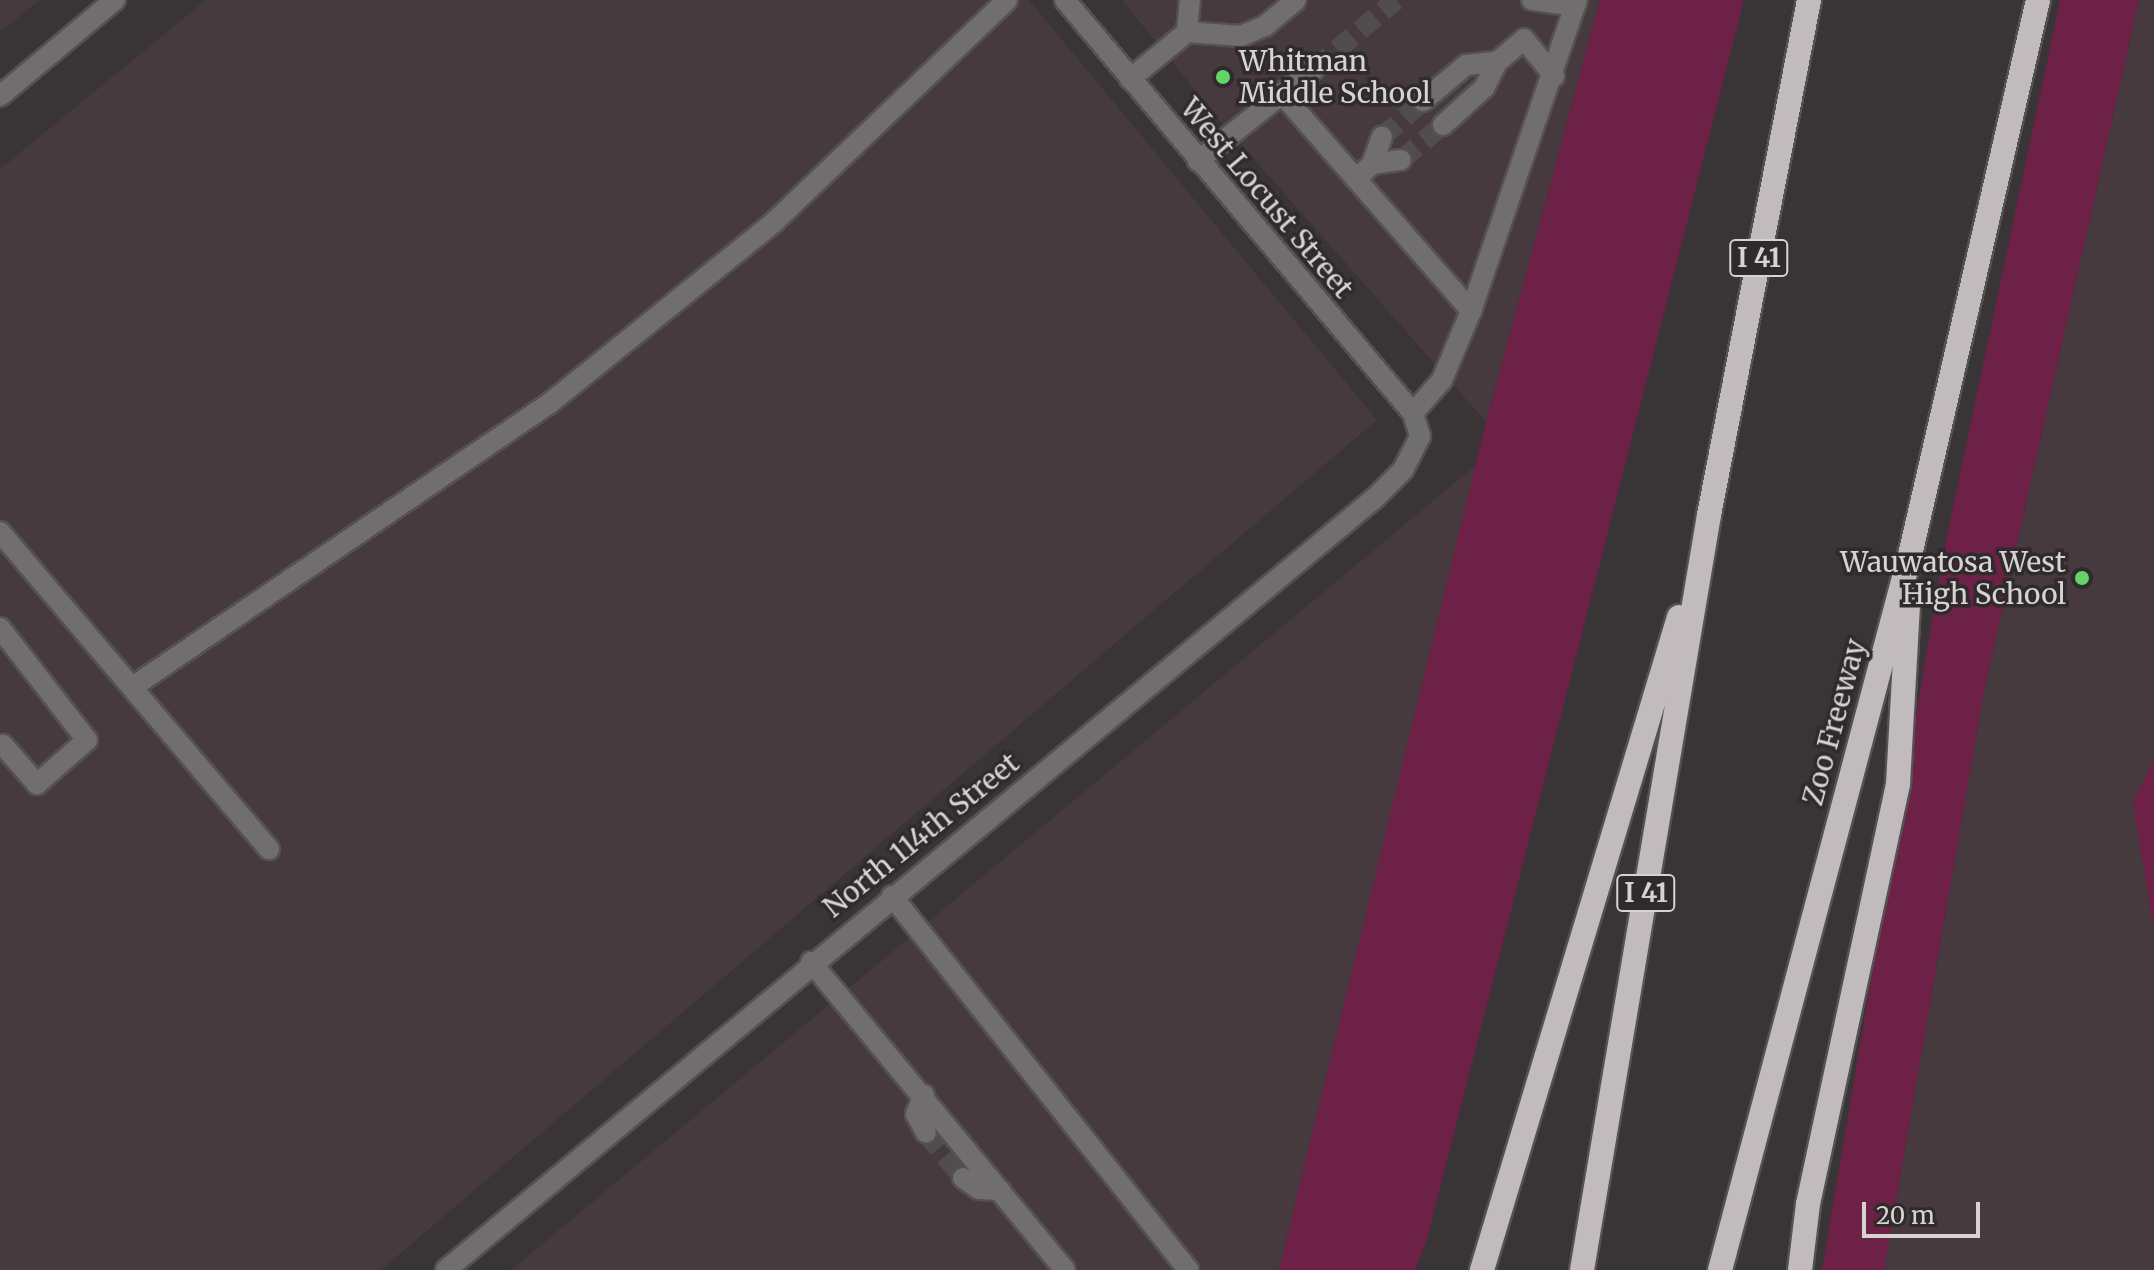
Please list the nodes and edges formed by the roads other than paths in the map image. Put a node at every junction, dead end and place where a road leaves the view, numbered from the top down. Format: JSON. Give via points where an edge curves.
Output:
{"nodes":[{"id":1,"x":115,"y":0,"type":"edge"},
{"id":2,"x":1007,"y":0,"type":"edge"},
{"id":3,"x":1065,"y":0,"type":"edge"},
{"id":4,"x":1190,"y":0,"type":"edge"},
{"id":5,"x":1296,"y":0,"type":"edge"},
{"id":6,"x":1532,"y":0,"type":"edge"},
{"id":7,"x":1809,"y":0,"type":"edge"},
{"id":8,"x":2038,"y":0,"type":"edge"},
{"id":9,"x":1576,"y":3,"type":"edge"},
{"id":10,"x":1187,"y":32,"type":"junction"},
{"id":11,"x":1497,"y":62,"type":"junction"},
{"id":12,"x":1314,"y":69,"type":"tunnel mouth"},
{"id":13,"x":1554,"y":76,"type":"junction"},
{"id":14,"x":1130,"y":79,"type":"junction"},
{"id":15,"x":1282,"y":94,"type":"junction"},
{"id":16,"x":0,"y":96,"type":"edge"},
{"id":17,"x":1423,"y":101,"type":"tunnel mouth"},
{"id":18,"x":1443,"y":125,"type":"tunnel mouth"},
{"id":19,"x":1382,"y":137,"type":"tunnel mouth"},
{"id":20,"x":1401,"y":160,"type":"tunnel mouth"},
{"id":21,"x":1198,"y":161,"type":"junction"},
{"id":22,"x":1372,"y":164,"type":"junction"},
{"id":23,"x":1356,"y":179,"type":"junction"},
{"id":24,"x":1471,"y":311,"type":"junction"},
{"id":25,"x":1413,"y":413,"type":"junction"},
{"id":26,"x":1420,"y":436,"type":"joint"},
{"id":27,"x":1709,"y":515,"type":"junction"},
{"id":28,"x":0,"y":532,"type":"edge"},
{"id":29,"x":1911,"y":551,"type":"junction"},
{"id":30,"x":0,"y":628,"type":"edge"},
{"id":31,"x":134,"y":686,"type":"junction"},
{"id":32,"x":3,"y":745,"type":"dead end"},
{"id":33,"x":269,"y":849,"type":"dead end"},
{"id":34,"x":892,"y":896,"type":"junction"},
{"id":35,"x":811,"y":962,"type":"junction"},
{"id":36,"x":924,"y":1095,"type":"junction"},
{"id":37,"x":926,"y":1133,"type":"tunnel mouth"},
{"id":38,"x":963,"y":1178,"type":"tunnel mouth"},
{"id":39,"x":1000,"y":1190,"type":"junction"},
{"id":40,"x":446,"y":1270,"type":"edge"},
{"id":41,"x":1065,"y":1270,"type":"edge"},
{"id":42,"x":1188,"y":1270,"type":"edge"},
{"id":43,"x":1482,"y":1270,"type":"edge"},
{"id":44,"x":1582,"y":1270,"type":"edge"},
{"id":45,"x":1720,"y":1270,"type":"edge"},
{"id":46,"x":1800,"y":1270,"type":"edge"}],
"edges":[{"from":1,"to":16,"type":"street"},
{"from":2,"to":31,"type":"street","via":[[774,222],[550,403]]},
{"from":3,"to":14,"type":"street","name":"West Locust Street"},
{"from":4,"to":10,"type":"street"},
{"from":5,"to":10,"type":"street","via":[[1265,26],[1241,36]]},
{"from":6,"to":9,"type":"street"},
{"from":7,"to":27,"type":"highway","number":"I 41"},
{"from":8,"to":29,"type":"highway","name":"Zoo Freeway"},
{"from":9,"to":13,"type":"street"},
{"from":10,"to":14,"type":"street"},
{"from":11,"to":13,"type":"street","via":[[1524,39]]},
{"from":11,"to":17,"type":"street","via":[[1466,65]]},
{"from":11,"to":18,"type":"street","via":[[1484,88]]},
{"from":12,"to":15,"type":"street"},
{"from":13,"to":24,"type":"street"},
{"from":14,"to":21,"type":"street","name":"West Locust Street"},
{"from":15,"to":21,"type":"street"},
{"from":15,"to":23,"type":"street"},
{"from":19,"to":22,"type":"street"},
{"from":20,"to":22,"type":"street"},
{"from":21,"to":25,"type":"street","name":"West Locust Street"},
{"from":22,"to":23,"type":"street"},
{"from":23,"to":24,"type":"street"},
{"from":24,"to":25,"type":"street","via":[[1442,380]]},
{"from":25,"to":26,"type":"street","name":"West Locust Street"},
{"from":26,"to":34,"type":"street","name":"North 114th Street","via":[[1403,470],[1376,497]]},
{"from":27,"to":43,"type":"highway"},
{"from":27,"to":44,"type":"highway","number":"I 41"},
{"from":28,"to":31,"type":"street","via":[[46,592]]},
{"from":29,"to":45,"type":"highway","name":"Zoo Freeway"},
{"from":29,"to":46,"type":"highway","via":[[1898,784],[1808,1204]]},
{"from":30,"to":32,"type":"street","via":[[87,740],[37,784]]},
{"from":31,"to":33,"type":"street"},
{"from":34,"to":35,"type":"street","name":"North 114th Street"},
{"from":34,"to":42,"type":"street"},
{"from":35,"to":36,"type":"street"},
{"from":35,"to":40,"type":"street","name":"North 114th Street"},
{"from":36,"to":37,"type":"street","via":[[916,1114]]},
{"from":36,"to":39,"type":"street"},
{"from":38,"to":39,"type":"street","via":[[979,1189]]},
{"from":39,"to":41,"type":"street"}]}
